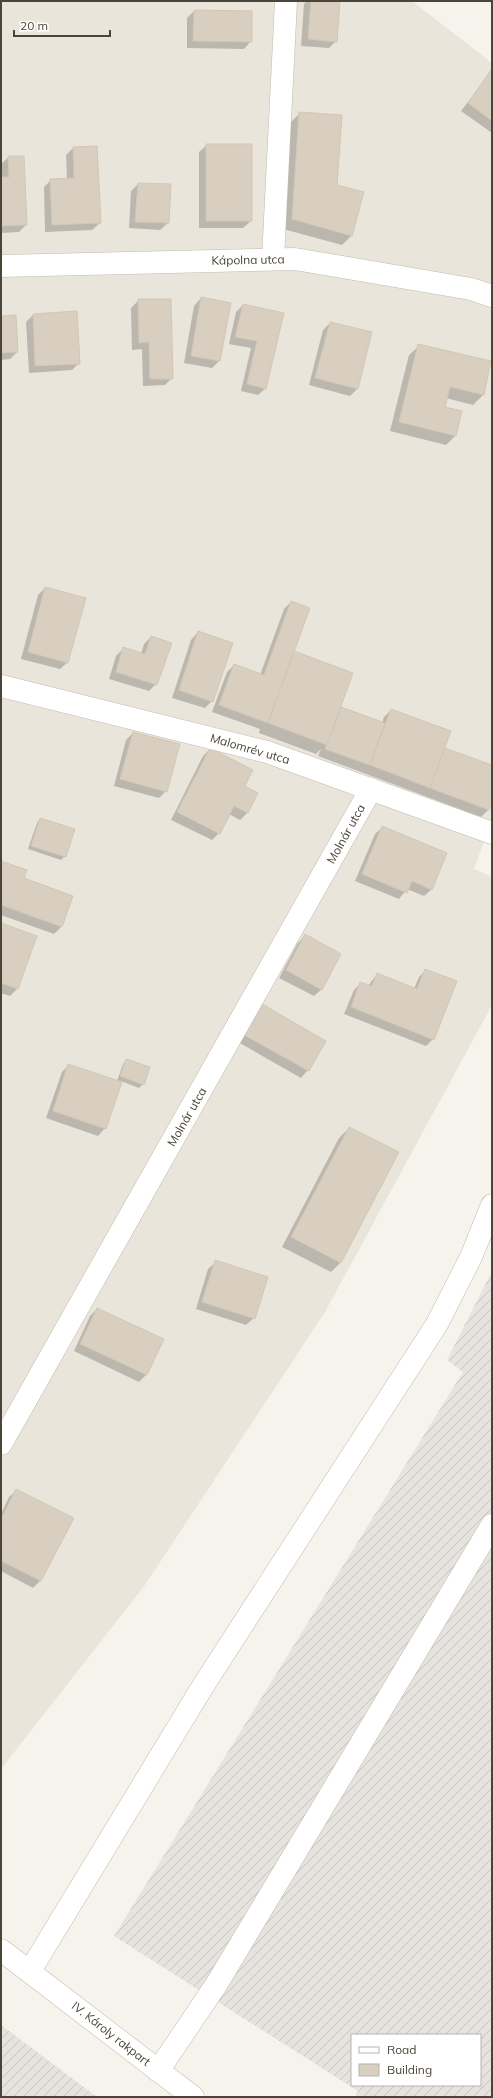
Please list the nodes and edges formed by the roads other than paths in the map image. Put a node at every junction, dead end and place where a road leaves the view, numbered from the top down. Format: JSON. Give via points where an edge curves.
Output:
{"nodes":[{"id":1,"x":286,"y":1,"type":"edge"},
{"id":2,"x":274,"y":259,"type":"junction"},
{"id":3,"x":1,"y":266,"type":"edge"},
{"id":4,"x":492,"y":296,"type":"edge"},
{"id":5,"x":1,"y":686,"type":"edge"},
{"id":6,"x":371,"y":789,"type":"junction"},
{"id":7,"x":492,"y":833,"type":"edge"},
{"id":8,"x":492,"y":1205,"type":"edge"},
{"id":9,"x":1,"y":1444,"type":"edge"},
{"id":10,"x":492,"y":1525,"type":"edge"},
{"id":11,"x":1,"y":1950,"type":"edge"},
{"id":12,"x":30,"y":1971,"type":"junction"},
{"id":13,"x":158,"y":2071,"type":"junction"},
{"id":14,"x":193,"y":2097,"type":"edge"}],
"edges":[{"from":1,"to":2,"type":"street"},
{"from":2,"to":3,"type":"street","name":"Kápolna utca"},
{"from":2,"to":4,"type":"street","name":"Kápolna utca","via":[[302,260],[471,289]]},
{"from":5,"to":6,"type":"street","name":"Malomrév utca","via":[[267,752]]},
{"from":6,"to":7,"type":"street","name":"Malomrév utca"},
{"from":6,"to":9,"type":"street","name":"Molnár utca"},
{"from":8,"to":12,"type":"street","via":[[471,1257],[437,1324],[203,1686]]},
{"from":10,"to":13,"type":"street","via":[[216,1985]]},
{"from":11,"to":12,"type":"street","name":"IV. Károly rakpart"},
{"from":12,"to":13,"type":"street","name":"IV. Károly rakpart"},
{"from":13,"to":14,"type":"street","name":"IV. Károly rakpart"}]}
